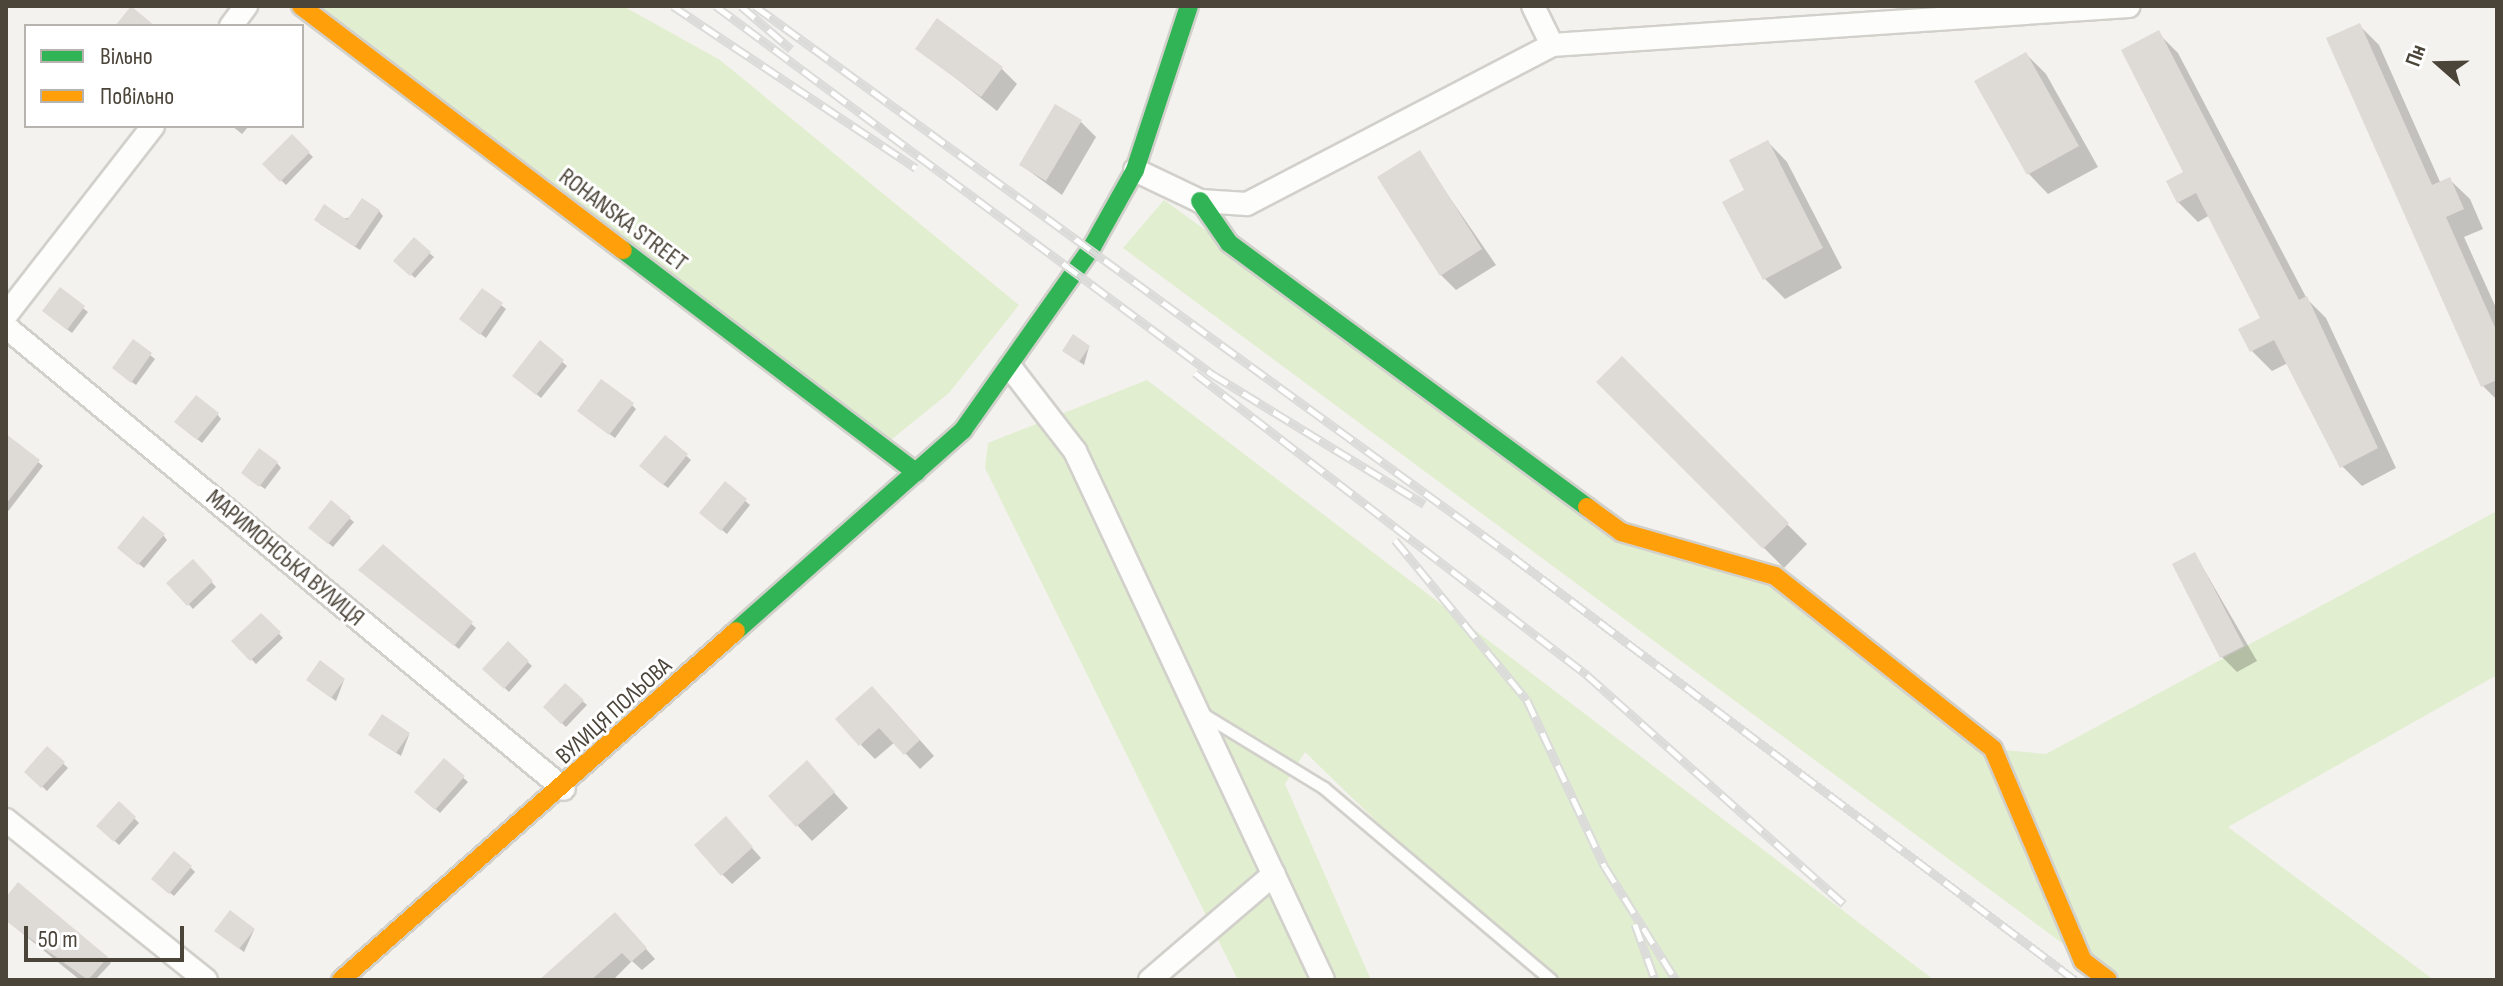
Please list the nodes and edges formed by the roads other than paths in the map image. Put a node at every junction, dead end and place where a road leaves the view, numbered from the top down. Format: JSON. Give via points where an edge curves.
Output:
{"nodes":[{"id":1,"x":246,"y":6,"type":"edge"},
{"id":2,"x":301,"y":6,"type":"edge"},
{"id":3,"x":1189,"y":6,"type":"edge"},
{"id":4,"x":1533,"y":6,"type":"edge"},
{"id":5,"x":2129,"y":6,"type":"edge"},
{"id":6,"x":2040,"y":11,"type":"edge"},
{"id":7,"x":232,"y":24,"type":"edge"},
{"id":8,"x":1552,"y":45,"type":"junction"},
{"id":9,"x":151,"y":128,"type":"edge"},
{"id":10,"x":1135,"y":170,"type":"junction"},
{"id":11,"x":1200,"y":201,"type":"junction"},
{"id":12,"x":6,"y":315,"type":"edge"},
{"id":13,"x":6,"y":327,"type":"edge"},
{"id":14,"x":1010,"y":367,"type":"junction"},
{"id":15,"x":916,"y":472,"type":"junction"},
{"id":16,"x":1199,"y":711,"type":"junction"},
{"id":17,"x":564,"y":789,"type":"junction"},
{"id":18,"x":6,"y":820,"type":"edge"},
{"id":19,"x":1274,"y":874,"type":"junction"},
{"id":20,"x":206,"y":980,"type":"edge"},
{"id":21,"x":341,"y":980,"type":"edge"},
{"id":22,"x":1150,"y":980,"type":"edge"},
{"id":23,"x":1323,"y":980,"type":"edge"},
{"id":24,"x":1551,"y":980,"type":"edge"},
{"id":25,"x":2108,"y":980,"type":"edge"}],
"edges":[{"from":1,"to":7,"type":"street"},
{"from":2,"to":15,"type":"street","name":"ROHANSKA STREET"},
{"from":3,"to":10,"type":"street","name":"ВУЛИЦЯ ПОЛЬОВА"},
{"from":4,"to":8,"type":"street"},
{"from":5,"to":6,"type":"street"},
{"from":6,"to":8,"type":"street"},
{"from":8,"to":11,"type":"street","via":[[1247,204]]},
{"from":9,"to":12,"type":"street"},
{"from":10,"to":11,"type":"street"},
{"from":10,"to":14,"type":"street","name":"ВУЛИЦЯ ПОЛЬОВА"},
{"from":11,"to":25,"type":"street","via":[[1229,243],[1621,532],[1775,576],[1993,749],[2083,961]]},
{"from":13,"to":17,"type":"street","name":"МАРИМОНСЬКА ВУЛИЦЯ"},
{"from":14,"to":15,"type":"street","name":"ВУЛИЦЯ ПОЛЬОВА","via":[[963,430]]},
{"from":14,"to":16,"type":"street","via":[[1075,451]]},
{"from":15,"to":17,"type":"street","name":"ВУЛИЦЯ ПОЛЬОВА"},
{"from":16,"to":19,"type":"street"},
{"from":16,"to":24,"type":"lane","via":[[1324,788]]},
{"from":17,"to":21,"type":"street","name":"ВУЛИЦЯ ПОЛЬОВА"},
{"from":18,"to":20,"type":"street"},
{"from":19,"to":22,"type":"street"},
{"from":19,"to":23,"type":"street"}]}
